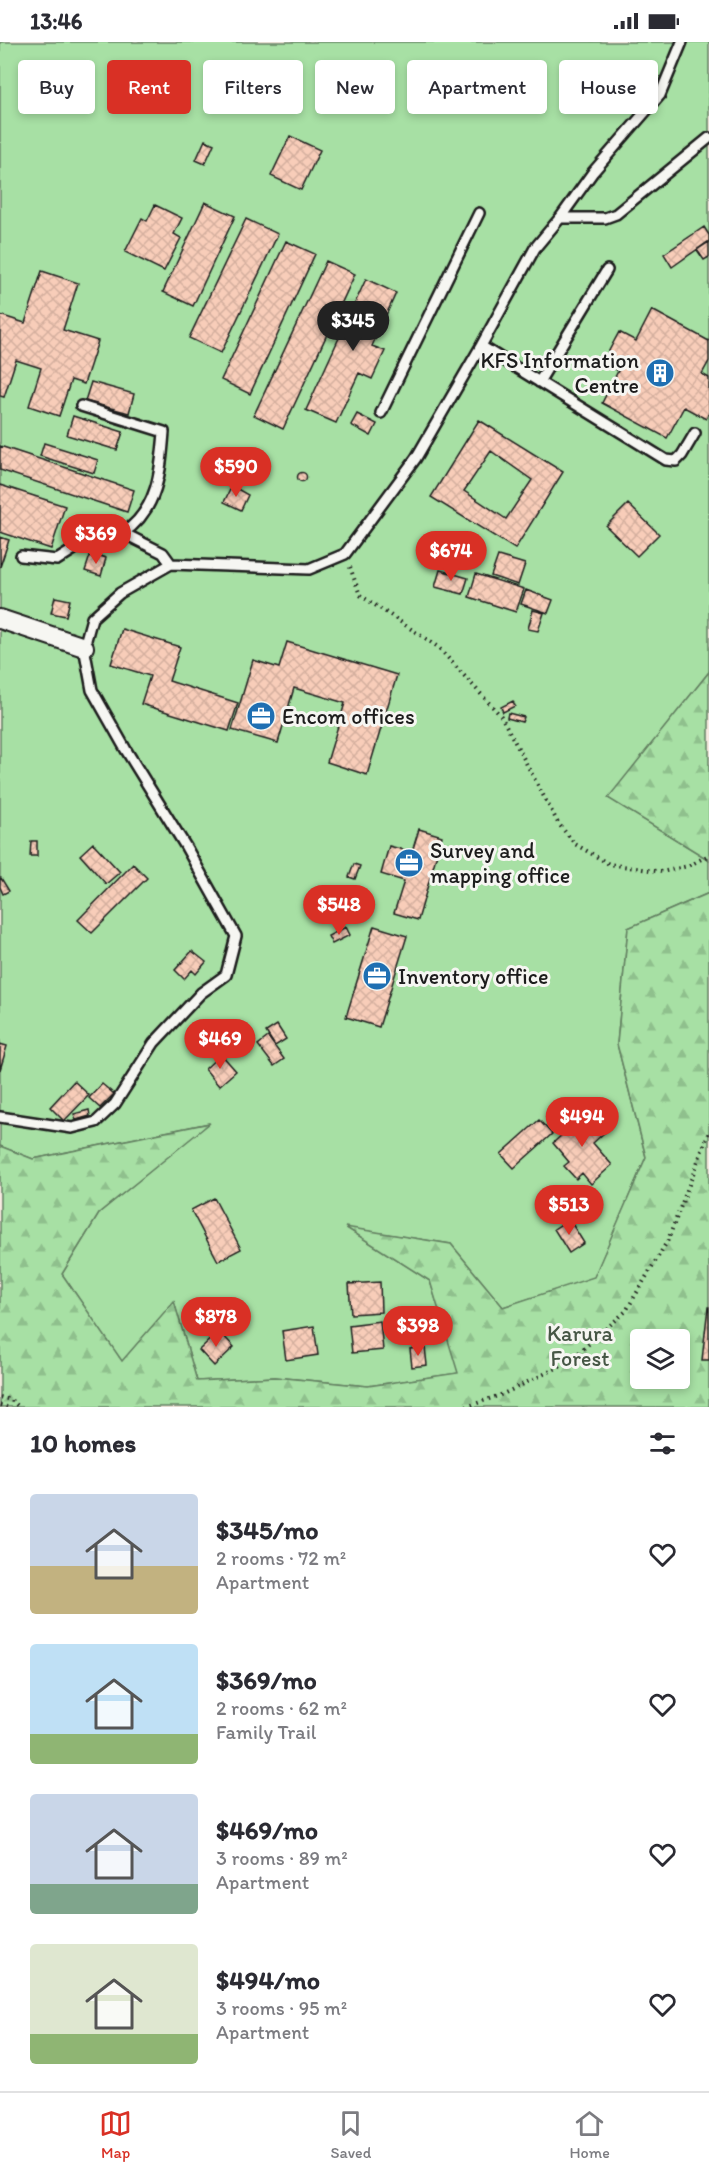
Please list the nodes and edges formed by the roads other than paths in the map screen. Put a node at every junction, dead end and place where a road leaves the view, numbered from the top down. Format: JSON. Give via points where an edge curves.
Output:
{"nodes":[{"id":1,"x":682,"y":42,"type":"edge"},
{"id":2,"x":709,"y":138,"type":"edge"},
{"id":3,"x":479,"y":213,"type":"dead end"},
{"id":4,"x":560,"y":218,"type":"junction"},
{"id":5,"x":608,"y":270,"type":"dead end"},
{"id":6,"x":481,"y":346,"type":"junction"},
{"id":7,"x":539,"y":382,"type":"junction"},
{"id":8,"x":81,"y":406,"type":"dead end"},
{"id":9,"x":381,"y":413,"type":"dead end"},
{"id":10,"x":695,"y":433,"type":"dead end"},
{"id":11,"x":123,"y":533,"type":"junction"},
{"id":12,"x":21,"y":556,"type":"dead end"},
{"id":13,"x":171,"y":564,"type":"junction"},
{"id":14,"x":0,"y":619,"type":"edge"},
{"id":15,"x":84,"y":647,"type":"junction"},
{"id":16,"x":0,"y":1117,"type":"edge"}],
"edges":[{"from":1,"to":4,"type":"lane","via":[[660,94],[593,172]]},
{"from":2,"to":4,"type":"lane","via":[[616,214],[605,218]]},
{"from":3,"to":9,"type":"lane"},
{"from":4,"to":6,"type":"lane","via":[[535,248]]},
{"from":5,"to":7,"type":"lane"},
{"from":6,"to":7,"type":"lane"},
{"from":6,"to":13,"type":"lane","via":[[416,458],[345,554],[309,568]]},
{"from":7,"to":10,"type":"lane","via":[[666,460],[676,461]]},
{"from":8,"to":11,"type":"lane","via":[[164,432],[161,473],[147,510]]},
{"from":11,"to":12,"type":"lane","via":[[95,536],[57,560]]},
{"from":11,"to":13,"type":"lane","via":[[163,553]]},
{"from":13,"to":15,"type":"lane","via":[[120,593],[92,618]]},
{"from":14,"to":15,"type":"street"},
{"from":15,"to":16,"type":"lane","via":[[92,690],[236,936],[226,975],[201,993],[154,1043],[115,1104],[96,1122],[72,1128]]}]}
